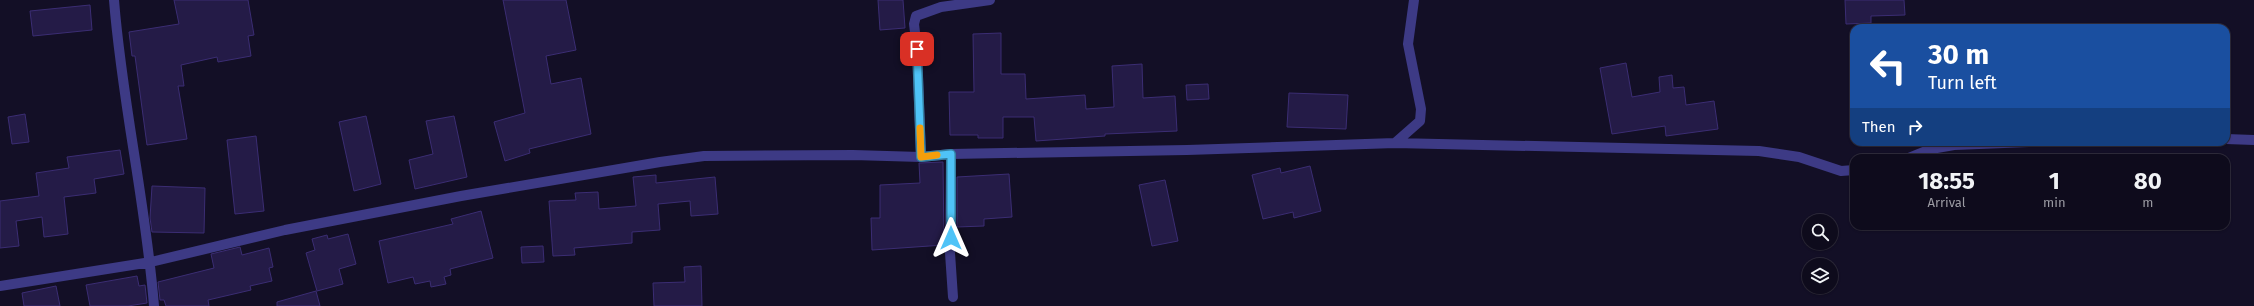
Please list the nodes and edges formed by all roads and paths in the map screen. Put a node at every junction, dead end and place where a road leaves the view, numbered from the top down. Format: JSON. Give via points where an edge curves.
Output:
{"nodes":[{"id":1,"x":114,"y":0,"type":"edge"},
{"id":2,"x":990,"y":0,"type":"edge"},
{"id":3,"x":1414,"y":0,"type":"edge"},
{"id":4,"x":2230,"y":139,"type":"edge"},
{"id":5,"x":2254,"y":140,"type":"edge"},
{"id":6,"x":1395,"y":143,"type":"junction"},
{"id":7,"x":1945,"y":146,"type":"edge"},
{"id":8,"x":951,"y":154,"type":"junction"},
{"id":9,"x":1919,"y":154,"type":"edge"},
{"id":10,"x":921,"y":157,"type":"junction"},
{"id":11,"x":1850,"y":170,"type":"edge"},
{"id":12,"x":151,"y":262,"type":"junction"},
{"id":13,"x":0,"y":286,"type":"edge"},
{"id":14,"x":953,"y":297,"type":"dead end"},
{"id":15,"x":154,"y":306,"type":"edge"}],
"edges":[{"from":1,"to":12,"type":"street","via":[[129,129]]},
{"from":2,"to":10,"type":"street","via":[[941,7],[916,16],[914,24]]},
{"from":3,"to":6,"type":"street","via":[[1408,44],[1421,109],[1420,121]]},
{"from":4,"to":5,"type":"street"},
{"from":6,"to":8,"type":"street"},
{"from":6,"to":11,"type":"street","via":[[1759,151],[1799,157]]},
{"from":7,"to":9,"type":"street"},
{"from":8,"to":10,"type":"street"},
{"from":8,"to":14,"type":"street","via":[[950,253]]},
{"from":10,"to":12,"type":"street","via":[[704,156],[674,160],[461,196],[285,230]]},
{"from":12,"to":13,"type":"street"},
{"from":12,"to":15,"type":"street"}]}
